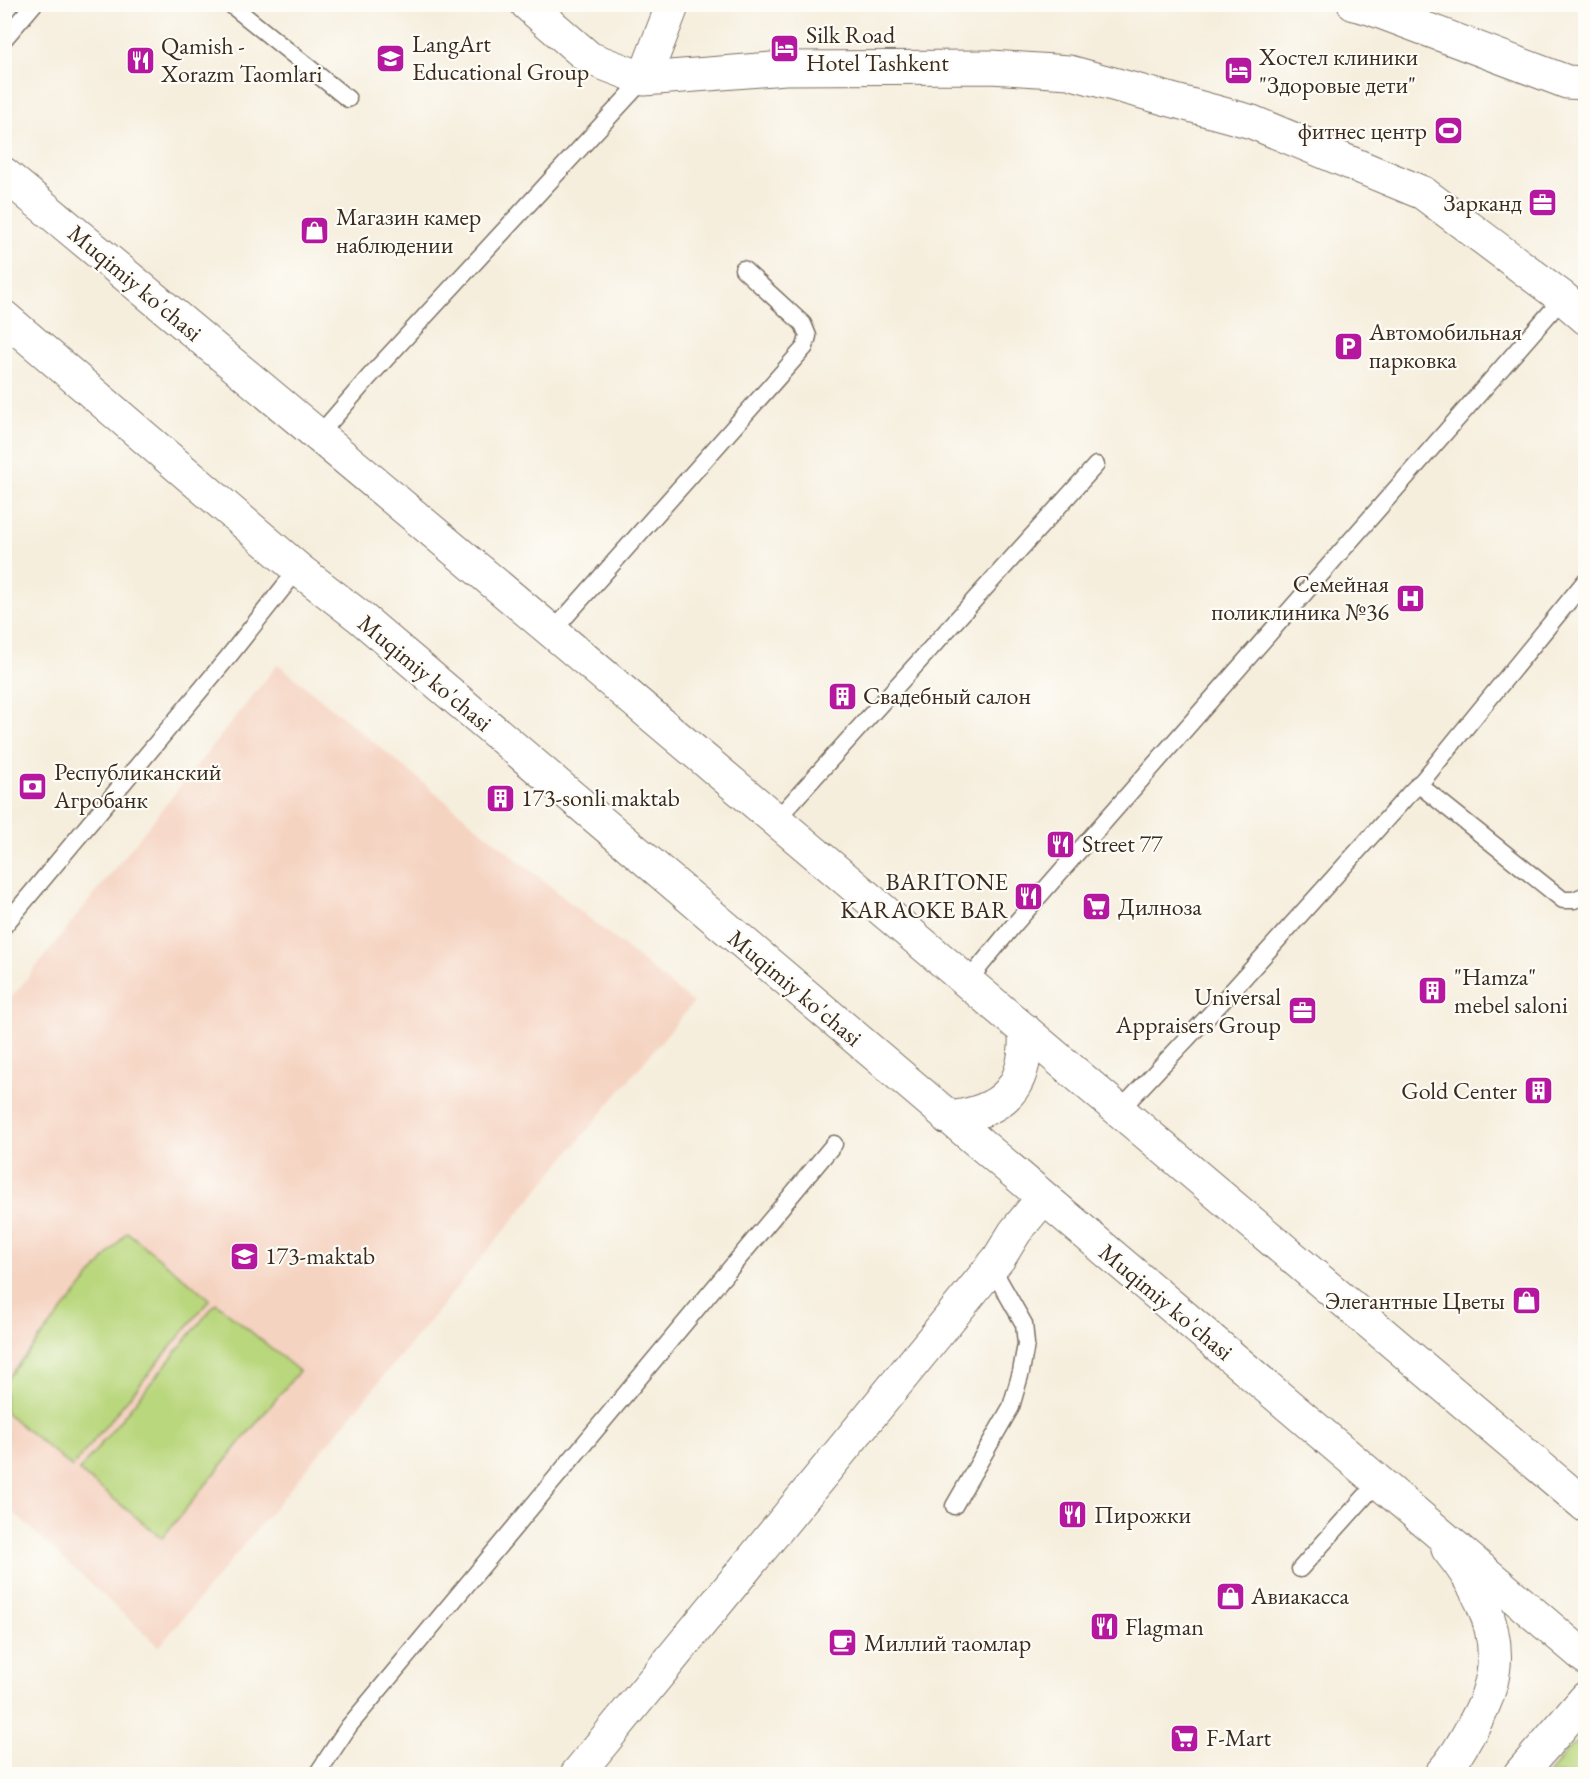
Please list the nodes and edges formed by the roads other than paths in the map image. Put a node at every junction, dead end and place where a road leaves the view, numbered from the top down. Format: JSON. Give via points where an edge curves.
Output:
{"nodes":[{"id":1,"x":34,"y":4,"type":"edge"},
{"id":2,"x":230,"y":4,"type":"edge"},
{"id":3,"x":527,"y":4,"type":"edge"},
{"id":4,"x":672,"y":4,"type":"edge"},
{"id":5,"x":1354,"y":4,"type":"edge"},
{"id":6,"x":4,"y":39,"type":"edge"},
{"id":7,"x":644,"y":79,"type":"junction"},
{"id":8,"x":1586,"y":83,"type":"edge"},
{"id":9,"x":348,"y":99,"type":"dead end"},
{"id":10,"x":4,"y":174,"type":"edge"},
{"id":11,"x":743,"y":269,"type":"dead end"},
{"id":12,"x":1578,"y":299,"type":"edge"},
{"id":13,"x":4,"y":317,"type":"edge"},
{"id":14,"x":319,"y":435,"type":"junction"},
{"id":15,"x":1096,"y":465,"type":"dead end"},
{"id":16,"x":298,"y":569,"type":"junction"},
{"id":17,"x":1586,"y":580,"type":"edge"},
{"id":18,"x":552,"y":632,"type":"junction"},
{"id":19,"x":1418,"y":784,"type":"junction"},
{"id":20,"x":776,"y":820,"type":"junction"},
{"id":21,"x":1586,"y":895,"type":"edge"},
{"id":22,"x":4,"y":926,"type":"edge"},
{"id":23,"x":967,"y":982,"type":"junction"},
{"id":24,"x":1024,"y":1030,"type":"junction"},
{"id":25,"x":1119,"y":1111,"type":"junction"},
{"id":26,"x":948,"y":1118,"type":"junction"},
{"id":27,"x":834,"y":1144,"type":"dead end"},
{"id":28,"x":1042,"y":1198,"type":"junction"},
{"id":29,"x":992,"y":1266,"type":"junction"},
{"id":30,"x":1530,"y":1459,"type":"junction"},
{"id":31,"x":1378,"y":1482,"type":"junction"},
{"id":32,"x":1586,"y":1488,"type":"edge"},
{"id":33,"x":954,"y":1506,"type":"dead end"},
{"id":34,"x":1586,"y":1506,"type":"edge"},
{"id":35,"x":1424,"y":1520,"type":"junction"},
{"id":36,"x":1300,"y":1569,"type":"dead end"},
{"id":37,"x":1586,"y":1658,"type":"edge"},
{"id":38,"x":1586,"y":1698,"type":"edge"},
{"id":39,"x":317,"y":1774,"type":"edge"},
{"id":40,"x":578,"y":1774,"type":"edge"},
{"id":41,"x":1441,"y":1774,"type":"edge"},
{"id":42,"x":1520,"y":1774,"type":"edge"}],
"edges":[{"from":1,"to":6,"type":"lane"},
{"from":2,"to":9,"type":"lane"},
{"from":3,"to":7,"type":"main road","via":[[589,58]]},
{"from":4,"to":7,"type":"main road"},
{"from":5,"to":8,"type":"main road","via":[[1567,82]]},
{"from":7,"to":12,"type":"main road","via":[[785,68],[992,67],[1070,72],[1252,122],[1424,193]]},
{"from":7,"to":14,"type":"lane"},
{"from":10,"to":14,"type":"main road","name":"Muqimiy ko'chasi"},
{"from":11,"to":18,"type":"lane","via":[[803,324],[808,336],[805,347]]},
{"from":12,"to":23,"type":"lane","via":[[1013,926]]},
{"from":13,"to":16,"type":"main road","name":"Muqimiy ko'chasi"},
{"from":14,"to":18,"type":"main road","name":"Muqimiy ko'chasi"},
{"from":15,"to":20,"type":"lane"},
{"from":16,"to":22,"type":"lane"},
{"from":16,"to":26,"type":"main road","name":"Muqimiy ko'chasi","via":[[360,617]]},
{"from":17,"to":19,"type":"lane"},
{"from":18,"to":20,"type":"main road","name":"Muqimiy ko'chasi"},
{"from":19,"to":21,"type":"lane","via":[[1563,900]]},
{"from":19,"to":25,"type":"lane"},
{"from":20,"to":23,"type":"main road","name":"Muqimiy ko'chasi"},
{"from":23,"to":24,"type":"main road","name":"Muqimiy ko'chasi"},
{"from":24,"to":25,"type":"main road","name":"Muqimiy ko'chasi"},
{"from":24,"to":26,"type":"main road","via":[[1024,1063],[1010,1091],[982,1111]]},
{"from":25,"to":30,"type":"main road","name":"Muqimiy ko'chasi"},
{"from":26,"to":28,"type":"main road","name":"Muqimiy ko'chasi"},
{"from":27,"to":39,"type":"lane","via":[[349,1726]]},
{"from":28,"to":29,"type":"main road"},
{"from":28,"to":31,"type":"main road","name":"Muqimiy ko'chasi"},
{"from":29,"to":33,"type":"lane","via":[[1024,1324],[1026,1344],[1011,1407]]},
{"from":29,"to":40,"type":"main road"},
{"from":30,"to":32,"type":"main road"},
{"from":30,"to":34,"type":"main road","name":"Muqimiy ko'chasi"},
{"from":31,"to":35,"type":"main road","name":"Muqimiy ko'chasi"},
{"from":31,"to":36,"type":"lane"},
{"from":35,"to":37,"type":"main road","name":"Muqimiy ko'chasi"},
{"from":35,"to":41,"type":"main road","via":[[1474,1584],[1494,1641],[1493,1673],[1485,1701],[1453,1761]]},
{"from":38,"to":42,"type":"main road"}]}
